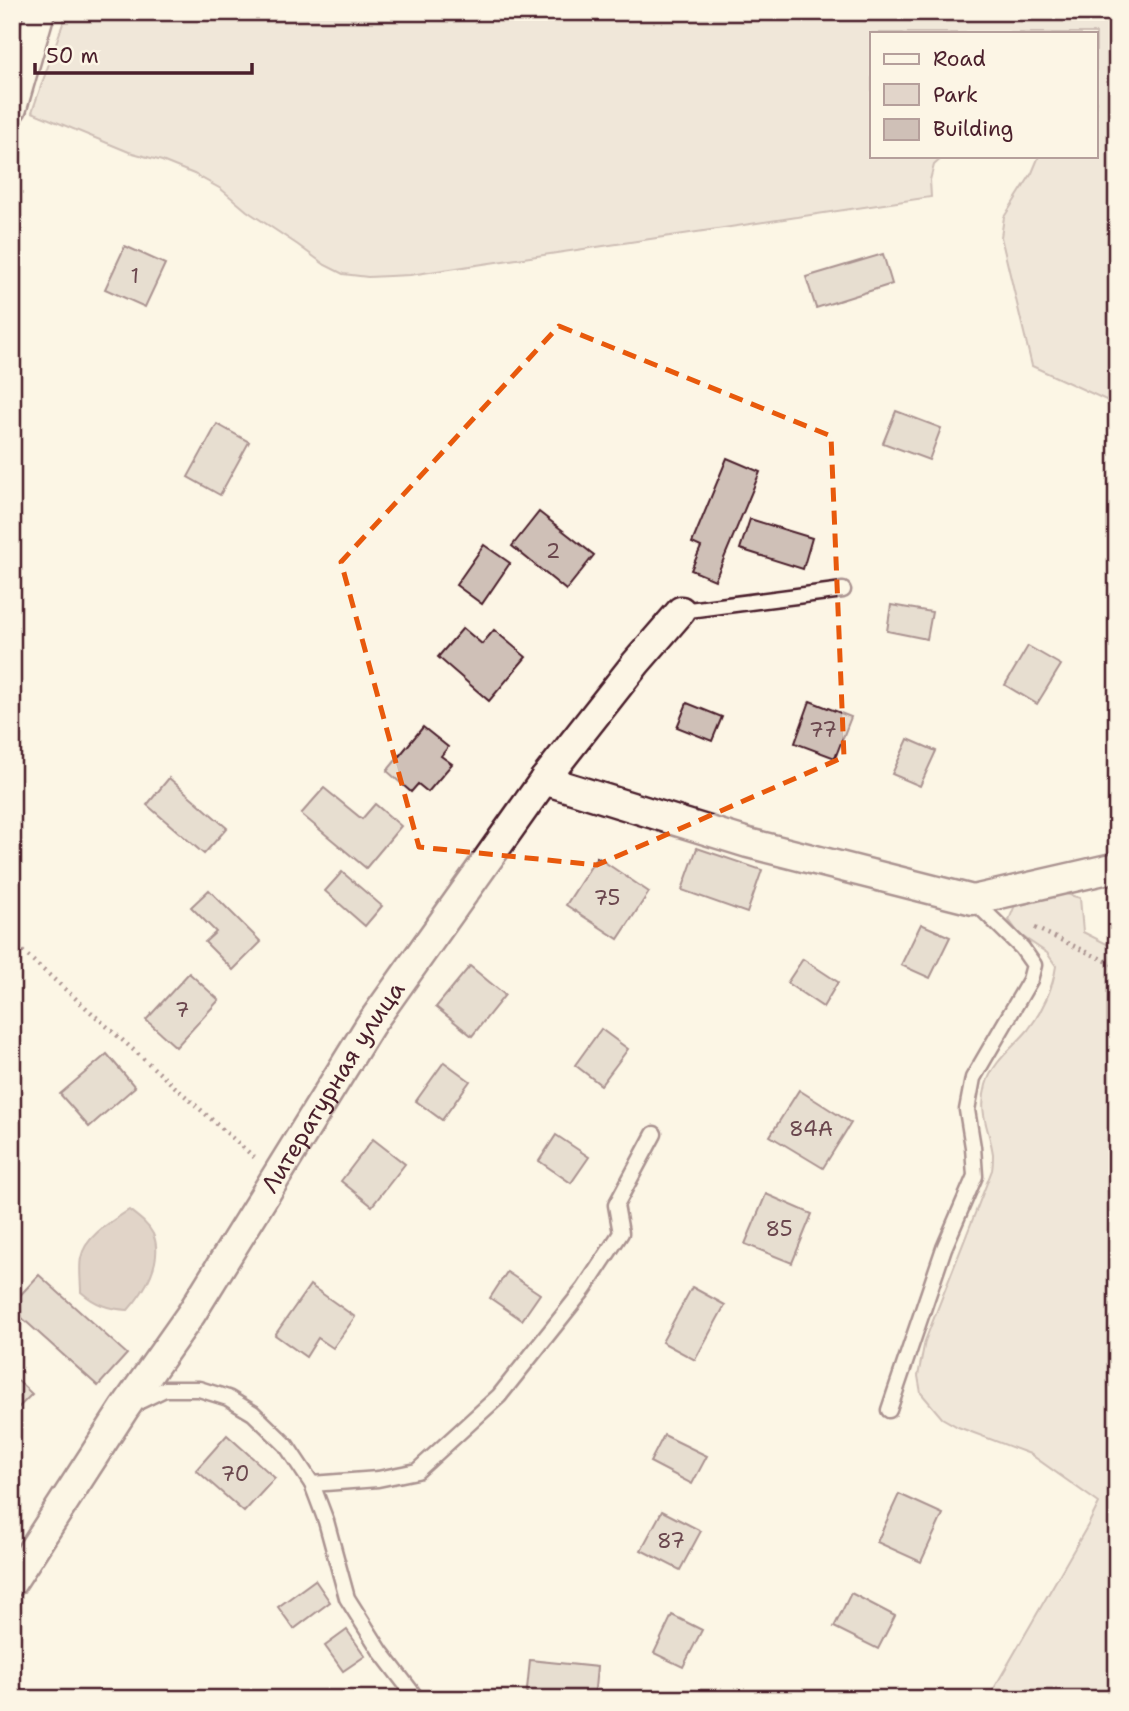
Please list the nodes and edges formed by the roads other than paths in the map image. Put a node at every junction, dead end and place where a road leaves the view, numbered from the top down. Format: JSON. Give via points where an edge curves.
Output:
{"nodes":[{"id":1,"x":40,"y":12,"type":"edge"},
{"id":2,"x":12,"y":108,"type":"edge"},
{"id":3,"x":843,"y":590,"type":"dead end"},
{"id":4,"x":681,"y":611,"type":"joint"},
{"id":5,"x":544,"y":780,"type":"junction"},
{"id":6,"x":1117,"y":867,"type":"edge"},
{"id":7,"x":973,"y":900,"type":"junction"},
{"id":8,"x":654,"y":1135,"type":"dead end"},
{"id":9,"x":124,"y":1409,"type":"junction"},
{"id":10,"x":889,"y":1410,"type":"dead end"},
{"id":11,"x":312,"y":1484,"type":"junction"},
{"id":12,"x":12,"y":1582,"type":"edge"},
{"id":13,"x":417,"y":1699,"type":"edge"}],
"edges":[{"from":1,"to":2,"type":"street"},
{"from":3,"to":4,"type":"lane"},
{"from":4,"to":5,"type":"street","name":"Литературная улица"},
{"from":5,"to":7,"type":"street","via":[[748,843]]},
{"from":5,"to":9,"type":"street","name":"Литературная улица","via":[[370,1025],[191,1314]]},
{"from":6,"to":7,"type":"street"},
{"from":7,"to":10,"type":"lane","via":[[1034,965],[1030,980],[973,1078],[967,1110],[975,1176],[944,1248]]},
{"from":8,"to":11,"type":"lane","via":[[616,1206],[621,1233],[584,1289],[499,1396],[417,1471]]},
{"from":9,"to":11,"type":"lane","via":[[165,1389],[199,1389],[228,1398],[253,1413],[286,1445]]},
{"from":9,"to":12,"type":"street","name":"Литературная улица"},
{"from":11,"to":13,"type":"lane","via":[[347,1598]]}]}
